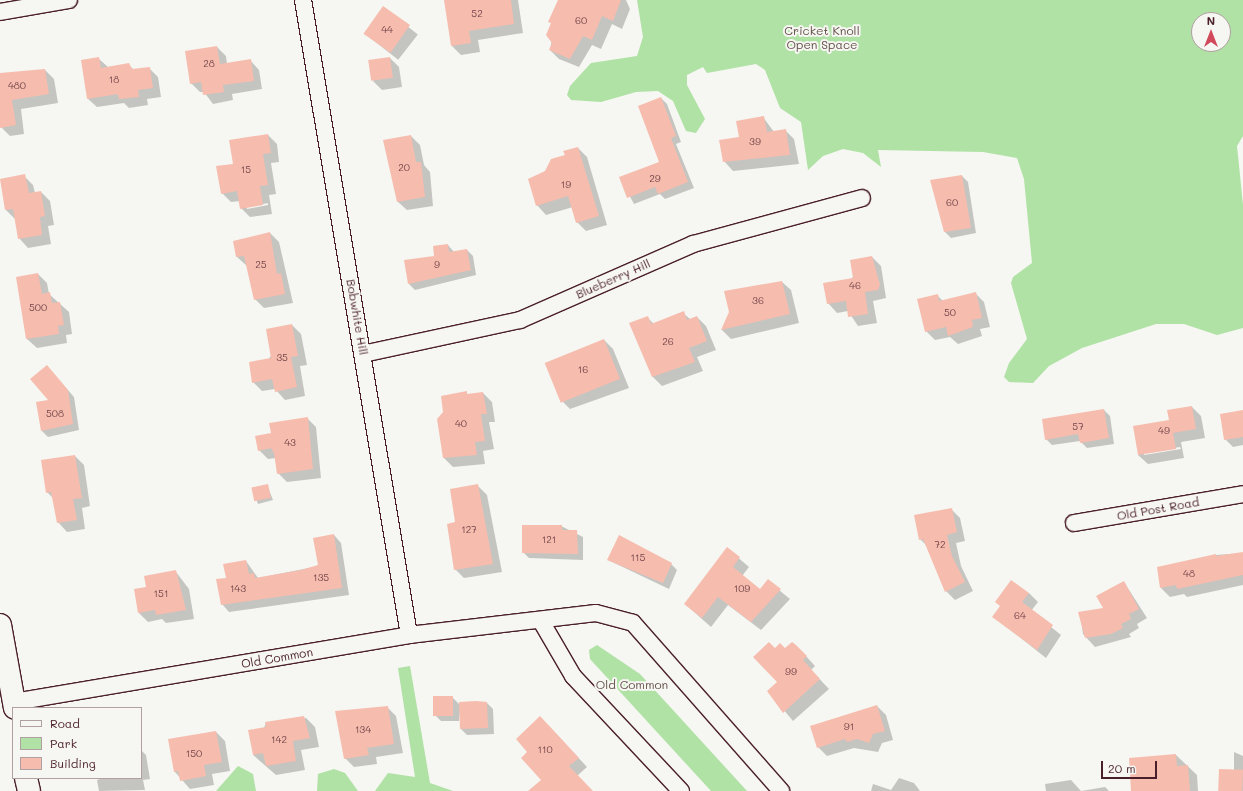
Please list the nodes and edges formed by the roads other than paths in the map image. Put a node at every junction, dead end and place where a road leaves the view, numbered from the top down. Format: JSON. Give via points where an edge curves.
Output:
{"nodes":[{"id":1,"x":69,"y":0,"type":"edge"},
{"id":2,"x":303,"y":0,"type":"edge"},
{"id":3,"x":0,"y":12,"type":"edge"},
{"id":4,"x":862,"y":198,"type":"dead end"},
{"id":5,"x":363,"y":354,"type":"junction"},
{"id":6,"x":1243,"y":494,"type":"edge"},
{"id":7,"x":1074,"y":523,"type":"dead end"},
{"id":8,"x":541,"y":621,"type":"junction"},
{"id":9,"x":0,"y":625,"type":"edge"},
{"id":10,"x":409,"y":635,"type":"junction"},
{"id":11,"x":14,"y":705,"type":"edge"},
{"id":12,"x":26,"y":779,"type":"edge"},
{"id":13,"x":29,"y":791,"type":"edge"},
{"id":14,"x":681,"y":791,"type":"edge"},
{"id":15,"x":781,"y":791,"type":"edge"}],
"edges":[{"from":1,"to":3,"type":"street"},
{"from":2,"to":5,"type":"street","name":"Bobwhite Hill"},
{"from":4,"to":5,"type":"street","name":"Blueberry Hill","via":[[693,244],[520,320]]},
{"from":5,"to":10,"type":"street","name":"Bobwhite Hill"},
{"from":6,"to":7,"type":"street","name":"Old Post Road"},
{"from":8,"to":10,"type":"street","name":"Old Common"},
{"from":8,"to":14,"type":"street","via":[[573,676]]},
{"from":8,"to":15,"type":"street","name":"Old Common","via":[[596,613],[633,623]]},
{"from":9,"to":11,"type":"main road"},
{"from":10,"to":11,"type":"street","name":"Old Common"},
{"from":12,"to":13,"type":"main road"}]}
